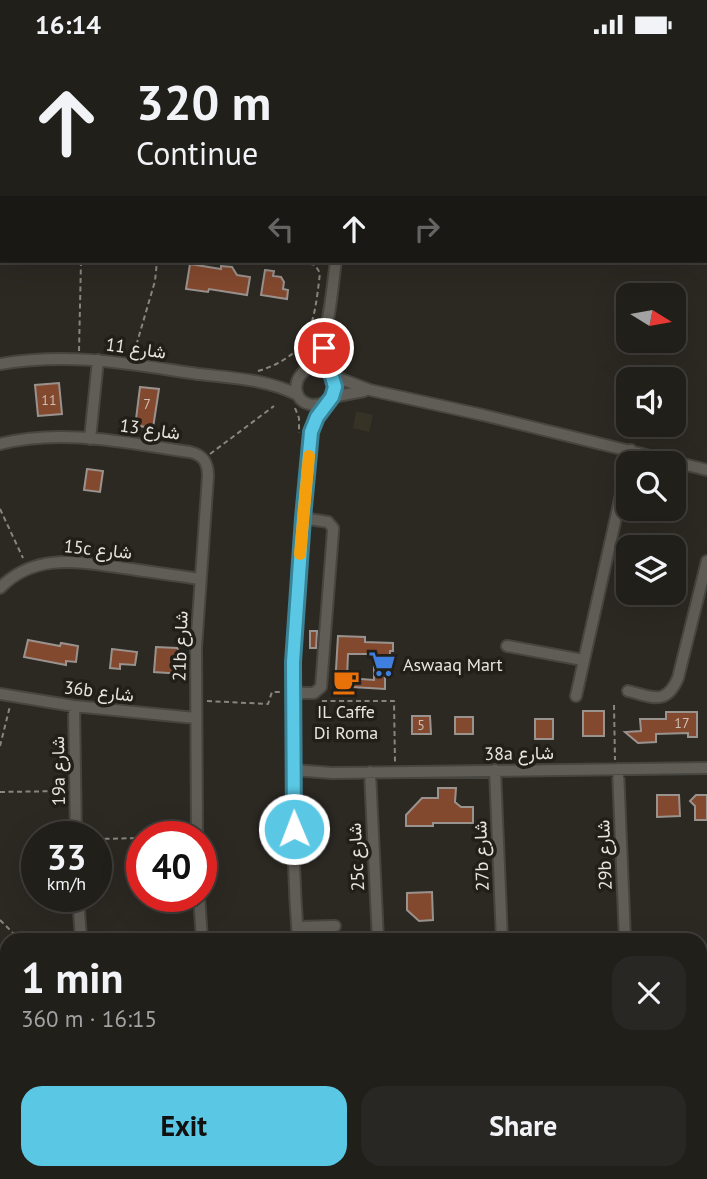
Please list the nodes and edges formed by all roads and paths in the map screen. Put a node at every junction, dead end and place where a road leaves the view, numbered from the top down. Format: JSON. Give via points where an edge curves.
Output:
{"nodes":[{"id":1,"x":81,"y":263,"type":"edge"},
{"id":2,"x":157,"y":263,"type":"edge"},
{"id":3,"x":306,"y":263,"type":"edge"},
{"id":4,"x":336,"y":263,"type":"edge"},
{"id":5,"x":323,"y":339,"type":"junction"},
{"id":6,"x":79,"y":358,"type":"junction"},
{"id":7,"x":102,"y":361,"type":"junction"},
{"id":8,"x":0,"y":364,"type":"edge"},
{"id":9,"x":131,"y":365,"type":"junction"},
{"id":10,"x":303,"y":372,"type":"junction"},
{"id":11,"x":332,"y":375,"type":"junction"},
{"id":12,"x":252,"y":381,"type":"junction"},
{"id":13,"x":266,"y":383,"type":"junction"},
{"id":14,"x":370,"y":390,"type":"junction"},
{"id":15,"x":330,"y":399,"type":"junction"},
{"id":16,"x":299,"y":401,"type":"junction"},
{"id":17,"x":274,"y":406,"type":"dead end"},
{"id":18,"x":311,"y":434,"type":"junction"},
{"id":19,"x":90,"y":439,"type":"junction"},
{"id":20,"x":0,"y":444,"type":"edge"},
{"id":21,"x":631,"y":450,"type":"junction"},
{"id":22,"x":204,"y":459,"type":"junction"},
{"id":23,"x":707,"y":470,"type":"edge"},
{"id":24,"x":0,"y":509,"type":"edge"},
{"id":25,"x":303,"y":518,"type":"junction"},
{"id":26,"x":707,"y":561,"type":"edge"},
{"id":27,"x":28,"y":568,"type":"junction"},
{"id":28,"x":200,"y":579,"type":"junction"},
{"id":29,"x":0,"y":587,"type":"edge"},
{"id":30,"x":508,"y":646,"type":"dead end"},
{"id":31,"x":583,"y":660,"type":"junction"},
{"id":32,"x":628,"y":691,"type":"dead end"},
{"id":33,"x":293,"y":693,"type":"junction"},
{"id":34,"x":0,"y":694,"type":"edge"},
{"id":35,"x":13,"y":696,"type":"junction"},
{"id":36,"x":576,"y":696,"type":"dead end"},
{"id":37,"x":195,"y":701,"type":"junction"},
{"id":38,"x":318,"y":701,"type":"dead end"},
{"id":39,"x":614,"y":705,"type":"dead end"},
{"id":40,"x":74,"y":706,"type":"junction"},
{"id":41,"x":195,"y":718,"type":"junction"},
{"id":42,"x":0,"y":746,"type":"edge"},
{"id":43,"x":707,"y":768,"type":"edge"},
{"id":44,"x":616,"y":769,"type":"junction"},
{"id":45,"x":495,"y":771,"type":"junction"},
{"id":46,"x":370,"y":772,"type":"junction"},
{"id":47,"x":396,"y":772,"type":"junction"},
{"id":48,"x":293,"y":774,"type":"junction"},
{"id":49,"x":75,"y":791,"type":"junction"},
{"id":50,"x":0,"y":792,"type":"edge"},
{"id":51,"x":76,"y":821,"type":"edge"},
{"id":52,"x":197,"y":821,"type":"edge"},
{"id":53,"x":79,"y":912,"type":"edge"},
{"id":54,"x":201,"y":912,"type":"edge"},
{"id":55,"x":0,"y":920,"type":"edge"},
{"id":56,"x":335,"y":926,"type":"dead end"},
{"id":57,"x":298,"y":927,"type":"junction"},
{"id":58,"x":13,"y":933,"type":"edge"},
{"id":59,"x":80,"y":933,"type":"edge"},
{"id":60,"x":202,"y":933,"type":"edge"},
{"id":61,"x":298,"y":933,"type":"edge"},
{"id":62,"x":377,"y":933,"type":"edge"},
{"id":63,"x":502,"y":933,"type":"edge"},
{"id":64,"x":625,"y":933,"type":"edge"}],
"edges":[{"from":1,"to":6,"type":"path"},
{"from":2,"to":9,"type":"path"},
{"from":3,"to":12,"type":"path","via":[[315,265],[320,274],[306,340],[289,359],[256,372]]},
{"from":4,"to":5,"type":"street"},
{"from":5,"to":10,"type":"street"},
{"from":5,"to":11,"type":"street"},
{"from":6,"to":7,"type":"street","name":"شارع 11"},
{"from":6,"to":8,"type":"street","name":"شارع 11"},
{"from":7,"to":9,"type":"street","name":"شارع 11"},
{"from":7,"to":19,"type":"street"},
{"from":9,"to":12,"type":"street","name":"شارع 11"},
{"from":10,"to":11,"type":"street","via":[[320,367]]},
{"from":10,"to":13,"type":"street","name":"شارع 11"},
{"from":10,"to":16,"type":"street","via":[[296,385]]},
{"from":11,"to":14,"type":"street"},
{"from":11,"to":15,"type":"street","via":[[335,387]]},
{"from":12,"to":13,"type":"street","name":"شارع 11"},
{"from":13,"to":16,"type":"street","name":"شارع 11"},
{"from":14,"to":15,"type":"street"},
{"from":14,"to":21,"type":"street"},
{"from":15,"to":16,"type":"street","via":[[316,406]]},
{"from":15,"to":18,"type":"street"},
{"from":16,"to":18,"type":"street"},
{"from":16,"to":18,"type":"path","via":[[299,432]]},
{"from":17,"to":22,"type":"path"},
{"from":18,"to":25,"type":"street"},
{"from":19,"to":20,"type":"street","name":"شارع 13","via":[[56,436]]},
{"from":19,"to":22,"type":"street","name":"شارع 13","via":[[190,452]]},
{"from":21,"to":23,"type":"street"},
{"from":21,"to":31,"type":"street"},
{"from":22,"to":28,"type":"street","name":"21b شارع","via":[[208,476]]},
{"from":24,"to":27,"type":"path"},
{"from":25,"to":33,"type":"street"},
{"from":25,"to":33,"type":"street","via":[[328,522],[333,531],[321,687],[314,693]]},
{"from":26,"to":32,"type":"street","via":[[673,691],[657,698]]},
{"from":27,"to":28,"type":"street","name":"15c شارع","via":[[64,561]]},
{"from":27,"to":29,"type":"street","name":"15c شارع"},
{"from":28,"to":37,"type":"street","name":"21b شارع"},
{"from":30,"to":31,"type":"street"},
{"from":31,"to":36,"type":"street"},
{"from":33,"to":37,"type":"path","via":[[272,692],[268,705]]},
{"from":33,"to":48,"type":"street"},
{"from":34,"to":35,"type":"street","name":"36b شارع"},
{"from":35,"to":40,"type":"street","name":"36b شارع"},
{"from":35,"to":42,"type":"path"},
{"from":37,"to":41,"type":"street","name":"21b شارع"},
{"from":38,"to":47,"type":"path","via":[[394,701]]},
{"from":39,"to":44,"type":"path"},
{"from":40,"to":41,"type":"street","name":"36b شارع"},
{"from":40,"to":49,"type":"street","name":"19a شارع"},
{"from":41,"to":52,"type":"street","name":"21b شارع"},
{"from":43,"to":44,"type":"street","name":"38a شارع"},
{"from":44,"to":45,"type":"street","name":"38a شارع"},
{"from":44,"to":64,"type":"street","name":"29b شارع"},
{"from":45,"to":47,"type":"street","name":"38a شارع"},
{"from":45,"to":63,"type":"street","name":"27b شارع"},
{"from":46,"to":47,"type":"street","name":"38a شارع"},
{"from":46,"to":48,"type":"street","name":"38a شارع"},
{"from":46,"to":62,"type":"street","name":"25c شارع"},
{"from":48,"to":57,"type":"street"},
{"from":49,"to":50,"type":"path"},
{"from":49,"to":51,"type":"street","name":"19a شارع"},
{"from":53,"to":59,"type":"street"},
{"from":54,"to":60,"type":"street"},
{"from":55,"to":58,"type":"path"},
{"from":56,"to":57,"type":"street"},
{"from":57,"to":61,"type":"street"}]}
